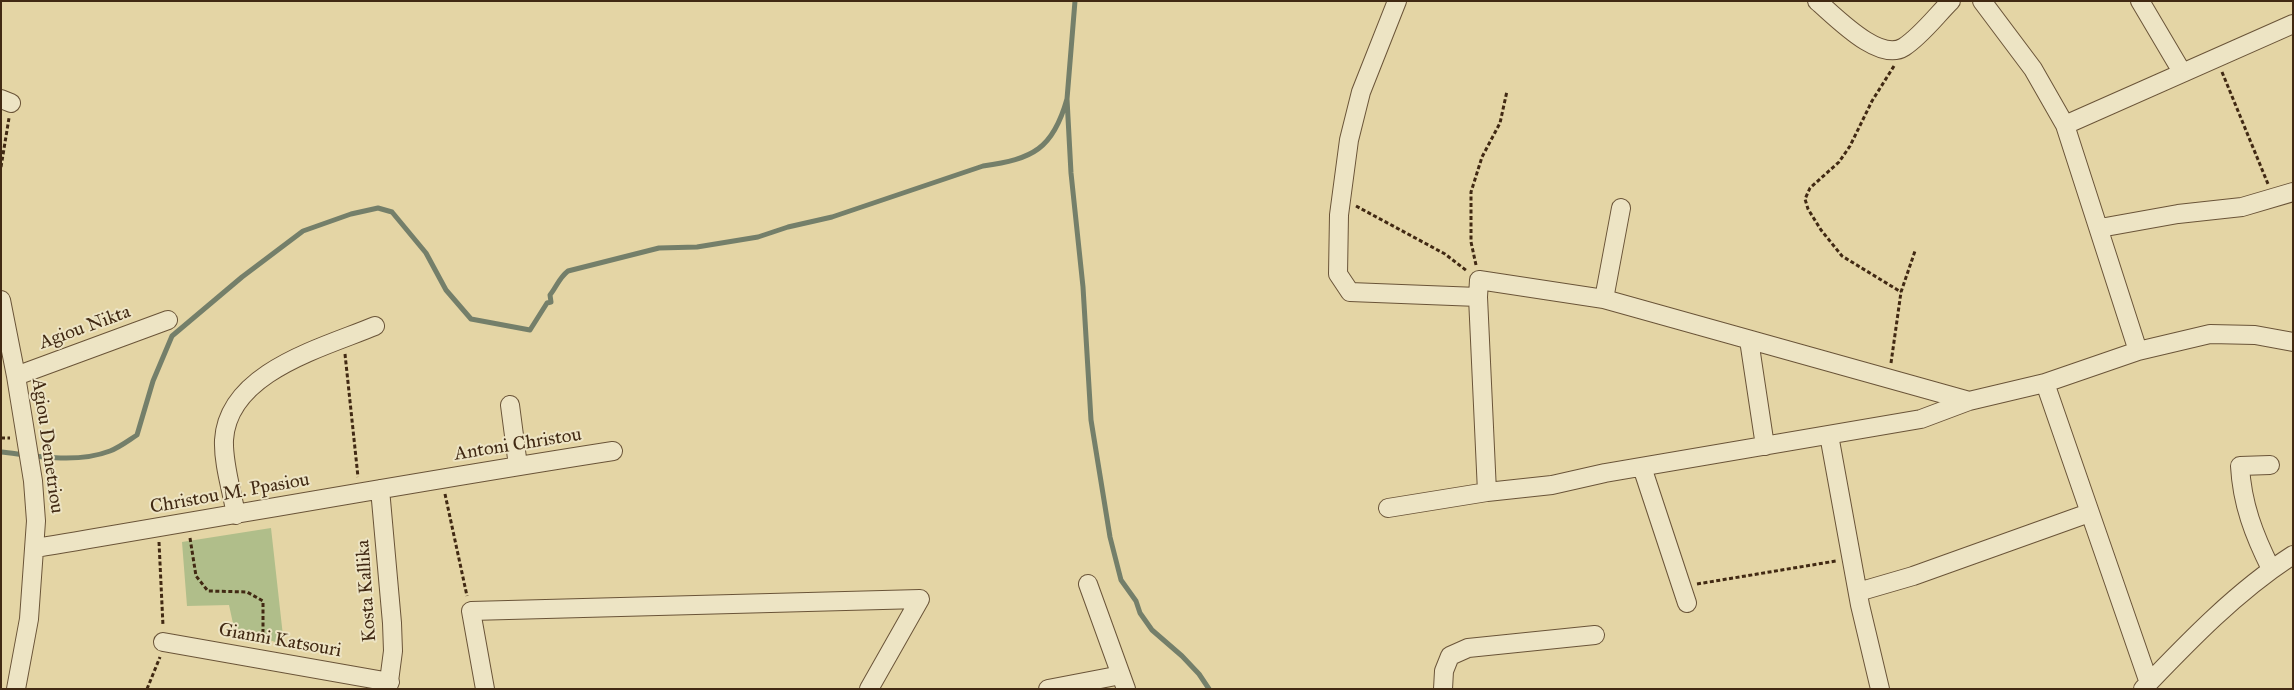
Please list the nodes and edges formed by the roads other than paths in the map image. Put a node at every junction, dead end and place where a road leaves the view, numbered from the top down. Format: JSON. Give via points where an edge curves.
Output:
{"nodes":[{"id":1,"x":1397,"y":1,"type":"edge"},
{"id":2,"x":1817,"y":1,"type":"edge"},
{"id":3,"x":1950,"y":1,"type":"edge"},
{"id":4,"x":1982,"y":1,"type":"edge"},
{"id":5,"x":2140,"y":1,"type":"edge"},
{"id":6,"x":2293,"y":24,"type":"edge"},
{"id":7,"x":2182,"y":72,"type":"junction"},
{"id":8,"x":2065,"y":125,"type":"junction"},
{"id":9,"x":2293,"y":192,"type":"edge"},
{"id":10,"x":1621,"y":208,"type":"dead end"},
{"id":11,"x":2100,"y":228,"type":"junction"},
{"id":12,"x":1478,"y":289,"type":"junction"},
{"id":13,"x":1604,"y":299,"type":"junction"},
{"id":14,"x":1,"y":300,"type":"edge"},
{"id":15,"x":168,"y":320,"type":"dead end"},
{"id":16,"x":374,"y":326,"type":"dead end"},
{"id":17,"x":1749,"y":340,"type":"junction"},
{"id":18,"x":2293,"y":342,"type":"edge"},
{"id":19,"x":2138,"y":352,"type":"junction"},
{"id":20,"x":16,"y":376,"type":"junction"},
{"id":21,"x":2045,"y":383,"type":"junction"},
{"id":22,"x":1969,"y":401,"type":"junction"},
{"id":23,"x":510,"y":405,"type":"dead end"},
{"id":24,"x":1829,"y":435,"type":"junction"},
{"id":25,"x":1766,"y":446,"type":"junction"},
{"id":26,"x":613,"y":451,"type":"dead end"},
{"id":27,"x":2270,"y":465,"type":"dead end"},
{"id":28,"x":518,"y":466,"type":"junction"},
{"id":29,"x":1642,"y":467,"type":"junction"},
{"id":30,"x":436,"y":479,"type":"joint"},
{"id":31,"x":380,"y":489,"type":"junction"},
{"id":32,"x":1487,"y":492,"type":"junction"},
{"id":33,"x":1388,"y":508,"type":"dead end"},
{"id":34,"x":2089,"y":513,"type":"junction"},
{"id":35,"x":236,"y":515,"type":"junction"},
{"id":36,"x":36,"y":548,"type":"junction"},
{"id":37,"x":2293,"y":555,"type":"edge"},
{"id":38,"x":2271,"y":569,"type":"junction"},
{"id":39,"x":1088,"y":584,"type":"dead end"},
{"id":40,"x":1858,"y":592,"type":"junction"},
{"id":41,"x":1684,"y":595,"type":"road end"},
{"id":42,"x":1594,"y":635,"type":"dead end"},
{"id":43,"x":163,"y":642,"type":"road end"},
{"id":44,"x":1123,"y":682,"type":"edge"},
{"id":45,"x":389,"y":685,"type":"edge"},
{"id":46,"x":2146,"y":686,"type":"edge"},
{"id":47,"x":16,"y":689,"type":"edge"},
{"id":48,"x":485,"y":689,"type":"edge"},
{"id":49,"x":869,"y":689,"type":"edge"},
{"id":50,"x":1048,"y":689,"type":"edge"},
{"id":51,"x":1443,"y":689,"type":"edge"},
{"id":52,"x":1880,"y":689,"type":"edge"}],
"edges":[{"from":1,"to":12,"type":"street","via":[[1361,92],[1350,140],[1342,198],[1338,274],[1350,292]]},
{"from":2,"to":3,"type":"street","via":[[1882,50],[1905,47]]},
{"from":4,"to":8,"type":"street","via":[[2033,69]]},
{"from":5,"to":7,"type":"street"},
{"from":6,"to":7,"type":"street"},
{"from":7,"to":8,"type":"street"},
{"from":8,"to":11,"type":"street"},
{"from":9,"to":11,"type":"street","via":[[2242,207]]},
{"from":10,"to":13,"type":"street"},
{"from":11,"to":19,"type":"street"},
{"from":12,"to":13,"type":"street"},
{"from":12,"to":32,"type":"street"},
{"from":13,"to":17,"type":"street"},
{"from":14,"to":20,"type":"street","name":"Agiou Demetriou"},
{"from":15,"to":20,"type":"street","name":"Agiou Nikta"},
{"from":16,"to":35,"type":"street","via":[[263,376],[233,408],[224,447]]},
{"from":17,"to":22,"type":"street"},
{"from":17,"to":25,"type":"street"},
{"from":18,"to":19,"type":"street","via":[[2210,334]]},
{"from":19,"to":21,"type":"street"},
{"from":20,"to":36,"type":"street","name":"Agiou Demetriou","via":[[33,481]]},
{"from":21,"to":22,"type":"street"},
{"from":21,"to":34,"type":"street"},
{"from":22,"to":24,"type":"street","via":[[1921,419]]},
{"from":23,"to":28,"type":"street"},
{"from":24,"to":25,"type":"street"},
{"from":24,"to":40,"type":"street"},
{"from":25,"to":29,"type":"street"},
{"from":26,"to":28,"type":"street","name":"Antoni Christou"},
{"from":27,"to":38,"type":"street","via":[[2240,466],[2243,498],[2249,518]]},
{"from":28,"to":30,"type":"street","name":"Antoni Christou"},
{"from":29,"to":32,"type":"street","via":[[1552,485]]},
{"from":29,"to":41,"type":"street"},
{"from":30,"to":31,"type":"street","name":"Christou M. Ppasiou"},
{"from":31,"to":35,"type":"street","name":"Christou M. Ppasiou"},
{"from":31,"to":45,"type":"street","name":"Kosta Kallika","via":[[392,623]]},
{"from":32,"to":33,"type":"street"},
{"from":34,"to":40,"type":"street","via":[[1913,576]]},
{"from":34,"to":46,"type":"street"},
{"from":35,"to":36,"type":"street","name":"Christou M. Ppasiou"},
{"from":36,"to":47,"type":"street","name":"Agiou Demetriou","via":[[29,619]]},
{"from":37,"to":38,"type":"street"},
{"from":38,"to":46,"type":"street","via":[[2210,622]]},
{"from":39,"to":44,"type":"street"},
{"from":40,"to":52,"type":"street"},
{"from":42,"to":51,"type":"street","via":[[1468,648],[1450,656],[1444,670]]},
{"from":43,"to":45,"type":"street","name":"Gianni Katsouri"},
{"from":44,"to":50,"type":"street"},
{"from":48,"to":49,"type":"street","via":[[471,611],[920,599]]}]}
